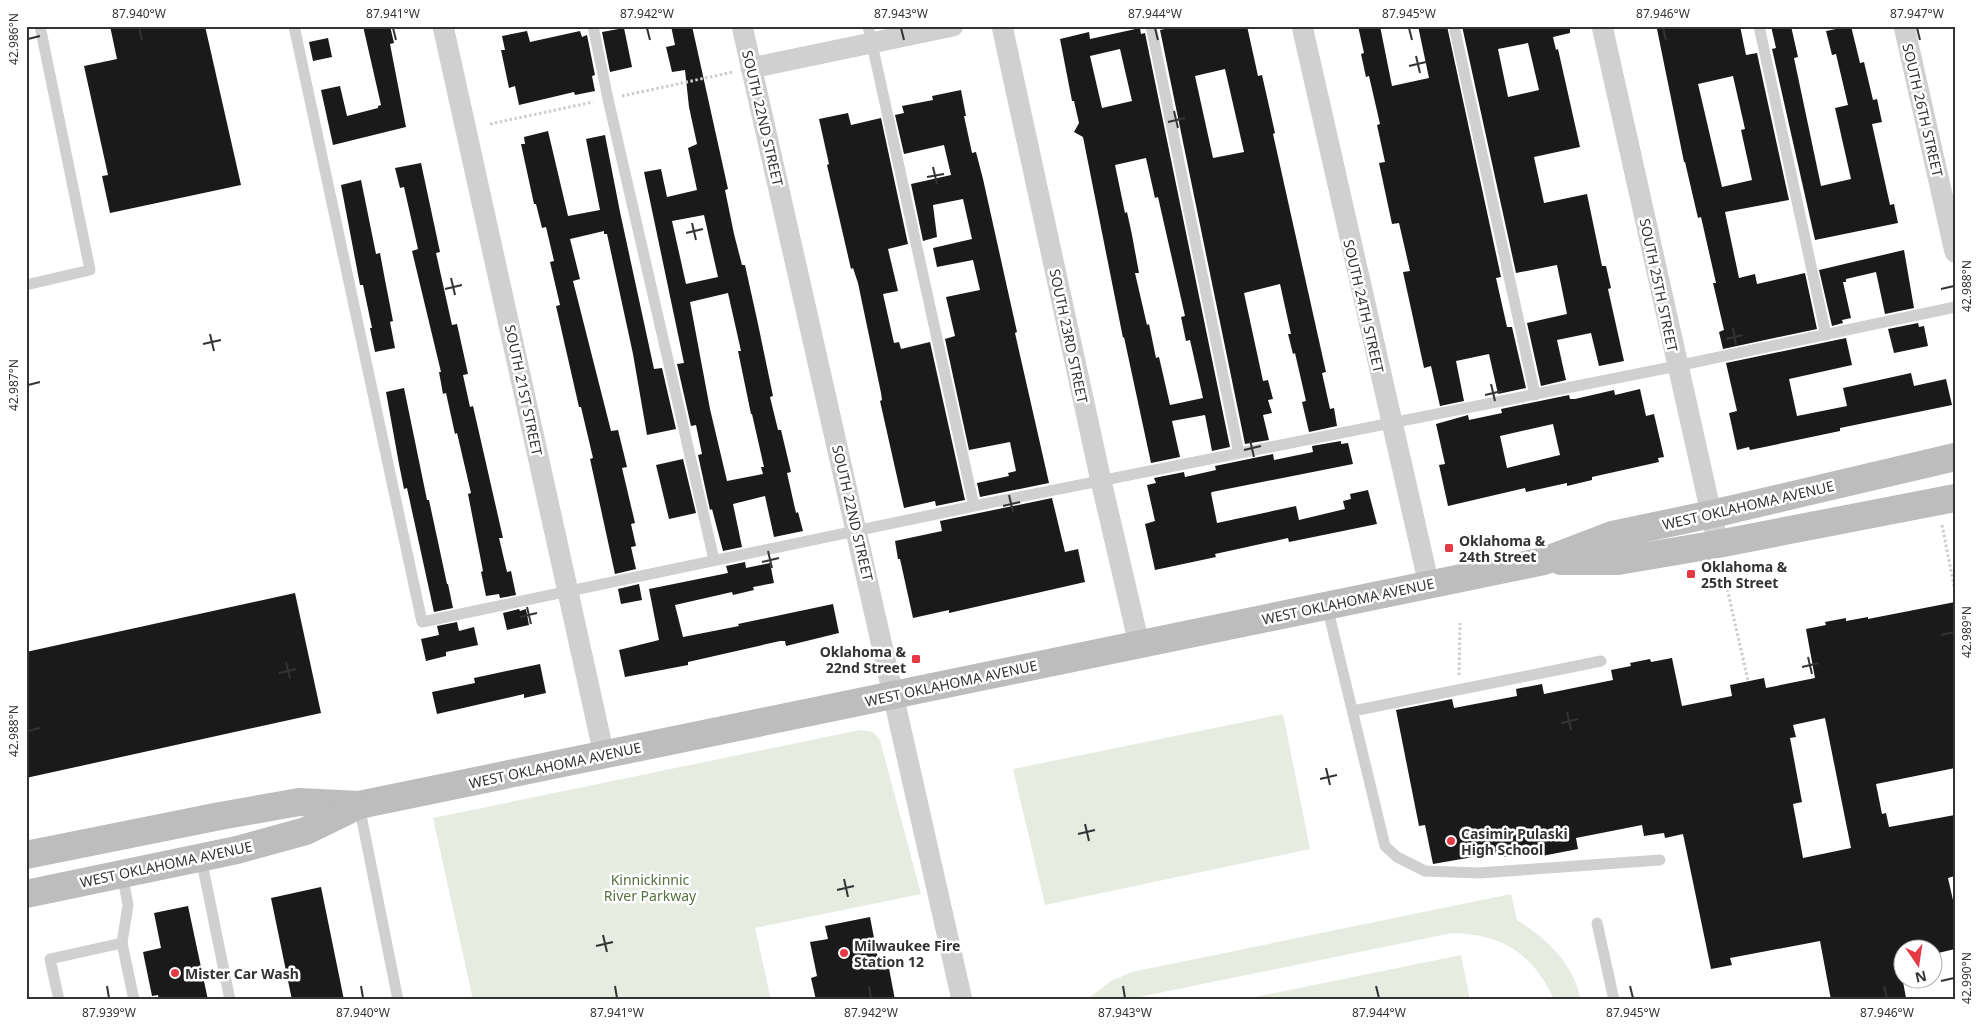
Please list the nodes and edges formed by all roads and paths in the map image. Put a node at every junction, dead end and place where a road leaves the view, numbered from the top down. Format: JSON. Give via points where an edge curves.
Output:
{"nodes":[{"id":1,"x":40,"y":26,"type":"edge"},
{"id":2,"x":294,"y":26,"type":"edge"},
{"id":3,"x":443,"y":26,"type":"edge"},
{"id":4,"x":593,"y":26,"type":"edge"},
{"id":5,"x":742,"y":26,"type":"edge"},
{"id":6,"x":953,"y":26,"type":"edge"},
{"id":7,"x":1002,"y":26,"type":"edge"},
{"id":8,"x":1151,"y":26,"type":"edge"},
{"id":9,"x":1302,"y":26,"type":"edge"},
{"id":10,"x":1454,"y":26,"type":"edge"},
{"id":11,"x":1602,"y":26,"type":"edge"},
{"id":12,"x":1759,"y":26,"type":"edge"},
{"id":13,"x":1904,"y":26,"type":"edge"},
{"id":14,"x":870,"y":35,"type":"edge"},
{"id":15,"x":751,"y":68,"type":"junction"},
{"id":16,"x":1955,"y":252,"type":"edge"},
{"id":17,"x":26,"y":284,"type":"edge"},
{"id":18,"x":1955,"y":307,"type":"edge"},
{"id":19,"x":1826,"y":335,"type":"junction"},
{"id":20,"x":1677,"y":366,"type":"junction"},
{"id":21,"x":1536,"y":395,"type":"junction"},
{"id":22,"x":1391,"y":423,"type":"junction"},
{"id":23,"x":1239,"y":453,"type":"junction"},
{"id":24,"x":1955,"y":457,"type":"edge"},
{"id":25,"x":1101,"y":481,"type":"junction"},
{"id":26,"x":1955,"y":498,"type":"edge"},
{"id":27,"x":974,"y":506,"type":"junction"},
{"id":28,"x":1712,"y":514,"type":"junction"},
{"id":29,"x":1942,"y":525,"type":"dead end"},
{"id":30,"x":856,"y":531,"type":"junction"},
{"id":31,"x":1718,"y":544,"type":"junction"},
{"id":32,"x":714,"y":560,"type":"junction"},
{"id":33,"x":1544,"y":561,"type":"junction"},
{"id":34,"x":1724,"y":570,"type":"dead end"},
{"id":35,"x":1429,"y":585,"type":"junction"},
{"id":36,"x":567,"y":590,"type":"junction"},
{"id":37,"x":1955,"y":590,"type":"edge"},
{"id":38,"x":1327,"y":606,"type":"junction"},
{"id":39,"x":1460,"y":623,"type":"dead end"},
{"id":40,"x":1138,"y":644,"type":"junction"},
{"id":41,"x":1601,"y":661,"type":"dead end"},
{"id":42,"x":1748,"y":681,"type":"dead end"},
{"id":43,"x":1458,"y":690,"type":"junction"},
{"id":44,"x":894,"y":695,"type":"junction"},
{"id":45,"x":1353,"y":712,"type":"junction"},
{"id":46,"x":604,"y":754,"type":"junction"},
{"id":47,"x":359,"y":805,"type":"junction"},
{"id":48,"x":150,"y":830,"type":"junction"},
{"id":49,"x":26,"y":855,"type":"edge"},
{"id":50,"x":201,"y":858,"type":"junction"},
{"id":51,"x":1660,"y":860,"type":"dead end"},
{"id":52,"x":158,"y":867,"type":"junction"},
{"id":53,"x":122,"y":874,"type":"junction"},
{"id":54,"x":26,"y":894,"type":"edge"},
{"id":55,"x":1597,"y":923,"type":"dead end"},
{"id":56,"x":122,"y":943,"type":"junction"},
{"id":57,"x":59,"y":1000,"type":"edge"},
{"id":58,"x":134,"y":1000,"type":"edge"},
{"id":59,"x":230,"y":1000,"type":"edge"},
{"id":60,"x":398,"y":1000,"type":"edge"},
{"id":61,"x":962,"y":1000,"type":"edge"},
{"id":62,"x":1614,"y":1000,"type":"edge"}],
"edges":[{"from":1,"to":17,"type":"lane","via":[[90,270]]},
{"from":2,"to":36,"type":"lane","via":[[422,622]]},
{"from":3,"to":36,"type":"street","name":"SOUTH 21ST STREET"},
{"from":4,"to":32,"type":"lane"},
{"from":5,"to":15,"type":"street","name":"SOUTH 22ND STREET"},
{"from":6,"to":14,"type":"street"},
{"from":7,"to":25,"type":"street","name":"SOUTH 23RD STREET"},
{"from":8,"to":23,"type":"lane"},
{"from":9,"to":22,"type":"street","name":"SOUTH 24TH STREET"},
{"from":10,"to":21,"type":"lane"},
{"from":11,"to":20,"type":"street","name":"SOUTH 25TH STREET"},
{"from":12,"to":19,"type":"lane"},
{"from":13,"to":16,"type":"street","name":"SOUTH 26TH STREET"},
{"from":14,"to":15,"type":"street"},
{"from":14,"to":27,"type":"lane"},
{"from":15,"to":30,"type":"street","name":"SOUTH 22ND STREET"},
{"from":18,"to":19,"type":"lane"},
{"from":19,"to":20,"type":"lane"},
{"from":20,"to":21,"type":"lane"},
{"from":20,"to":28,"type":"street","name":"SOUTH 25TH STREET"},
{"from":21,"to":22,"type":"lane"},
{"from":22,"to":23,"type":"lane"},
{"from":22,"to":35,"type":"street","name":"SOUTH 24TH STREET"},
{"from":23,"to":25,"type":"lane"},
{"from":24,"to":28,"type":"main road","name":"WEST OKLAHOMA AVENUE"},
{"from":25,"to":27,"type":"lane"},
{"from":25,"to":40,"type":"street","name":"SOUTH 23RD STREET"},
{"from":26,"to":31,"type":"main road","name":"WEST OKLAHOMA AVENUE"},
{"from":27,"to":30,"type":"lane"},
{"from":28,"to":31,"type":"street","name":"SOUTH 25TH STREET"},
{"from":28,"to":33,"type":"main road","name":"WEST OKLAHOMA AVENUE","via":[[1612,535]]},
{"from":29,"to":37,"type":"path"},
{"from":30,"to":32,"type":"lane"},
{"from":30,"to":44,"type":"street","name":"SOUTH 22ND STREET"},
{"from":31,"to":33,"type":"main road","name":"WEST OKLAHOMA AVENUE","via":[[1618,561]]},
{"from":32,"to":36,"type":"lane"},
{"from":33,"to":35,"type":"main road","name":"WEST OKLAHOMA AVENUE"},
{"from":34,"to":42,"type":"path"},
{"from":35,"to":38,"type":"main road","name":"WEST OKLAHOMA AVENUE"},
{"from":36,"to":46,"type":"street","name":"SOUTH 21ST STREET"},
{"from":38,"to":40,"type":"main road","name":"WEST OKLAHOMA AVENUE"},
{"from":38,"to":45,"type":"lane"},
{"from":39,"to":43,"type":"path"},
{"from":40,"to":44,"type":"main road","name":"WEST OKLAHOMA AVENUE"},
{"from":41,"to":43,"type":"lane"},
{"from":43,"to":45,"type":"lane"},
{"from":44,"to":46,"type":"main road","name":"WEST OKLAHOMA AVENUE"},
{"from":44,"to":61,"type":"street","name":"SOUTH 22ND STREET"},
{"from":45,"to":51,"type":"lane","via":[[1385,846],[1397,857],[1424,871],[1479,873]]},
{"from":46,"to":47,"type":"main road","name":"WEST OKLAHOMA AVENUE"},
{"from":47,"to":48,"type":"main road","name":"WEST OKLAHOMA AVENUE","via":[[300,802]]},
{"from":47,"to":50,"type":"main road","name":"WEST OKLAHOMA AVENUE","via":[[306,831]]},
{"from":47,"to":60,"type":"lane"},
{"from":48,"to":49,"type":"main road","name":"WEST OKLAHOMA AVENUE"},
{"from":48,"to":52,"type":"main road"},
{"from":50,"to":52,"type":"main road","name":"WEST OKLAHOMA AVENUE"},
{"from":50,"to":59,"type":"lane"},
{"from":52,"to":53,"type":"main road","name":"WEST OKLAHOMA AVENUE"},
{"from":53,"to":54,"type":"main road","name":"WEST OKLAHOMA AVENUE"},
{"from":53,"to":56,"type":"lane","via":[[128,904]]},
{"from":55,"to":62,"type":"lane"},
{"from":56,"to":57,"type":"lane","via":[[50,959]]},
{"from":56,"to":58,"type":"lane"}]}
